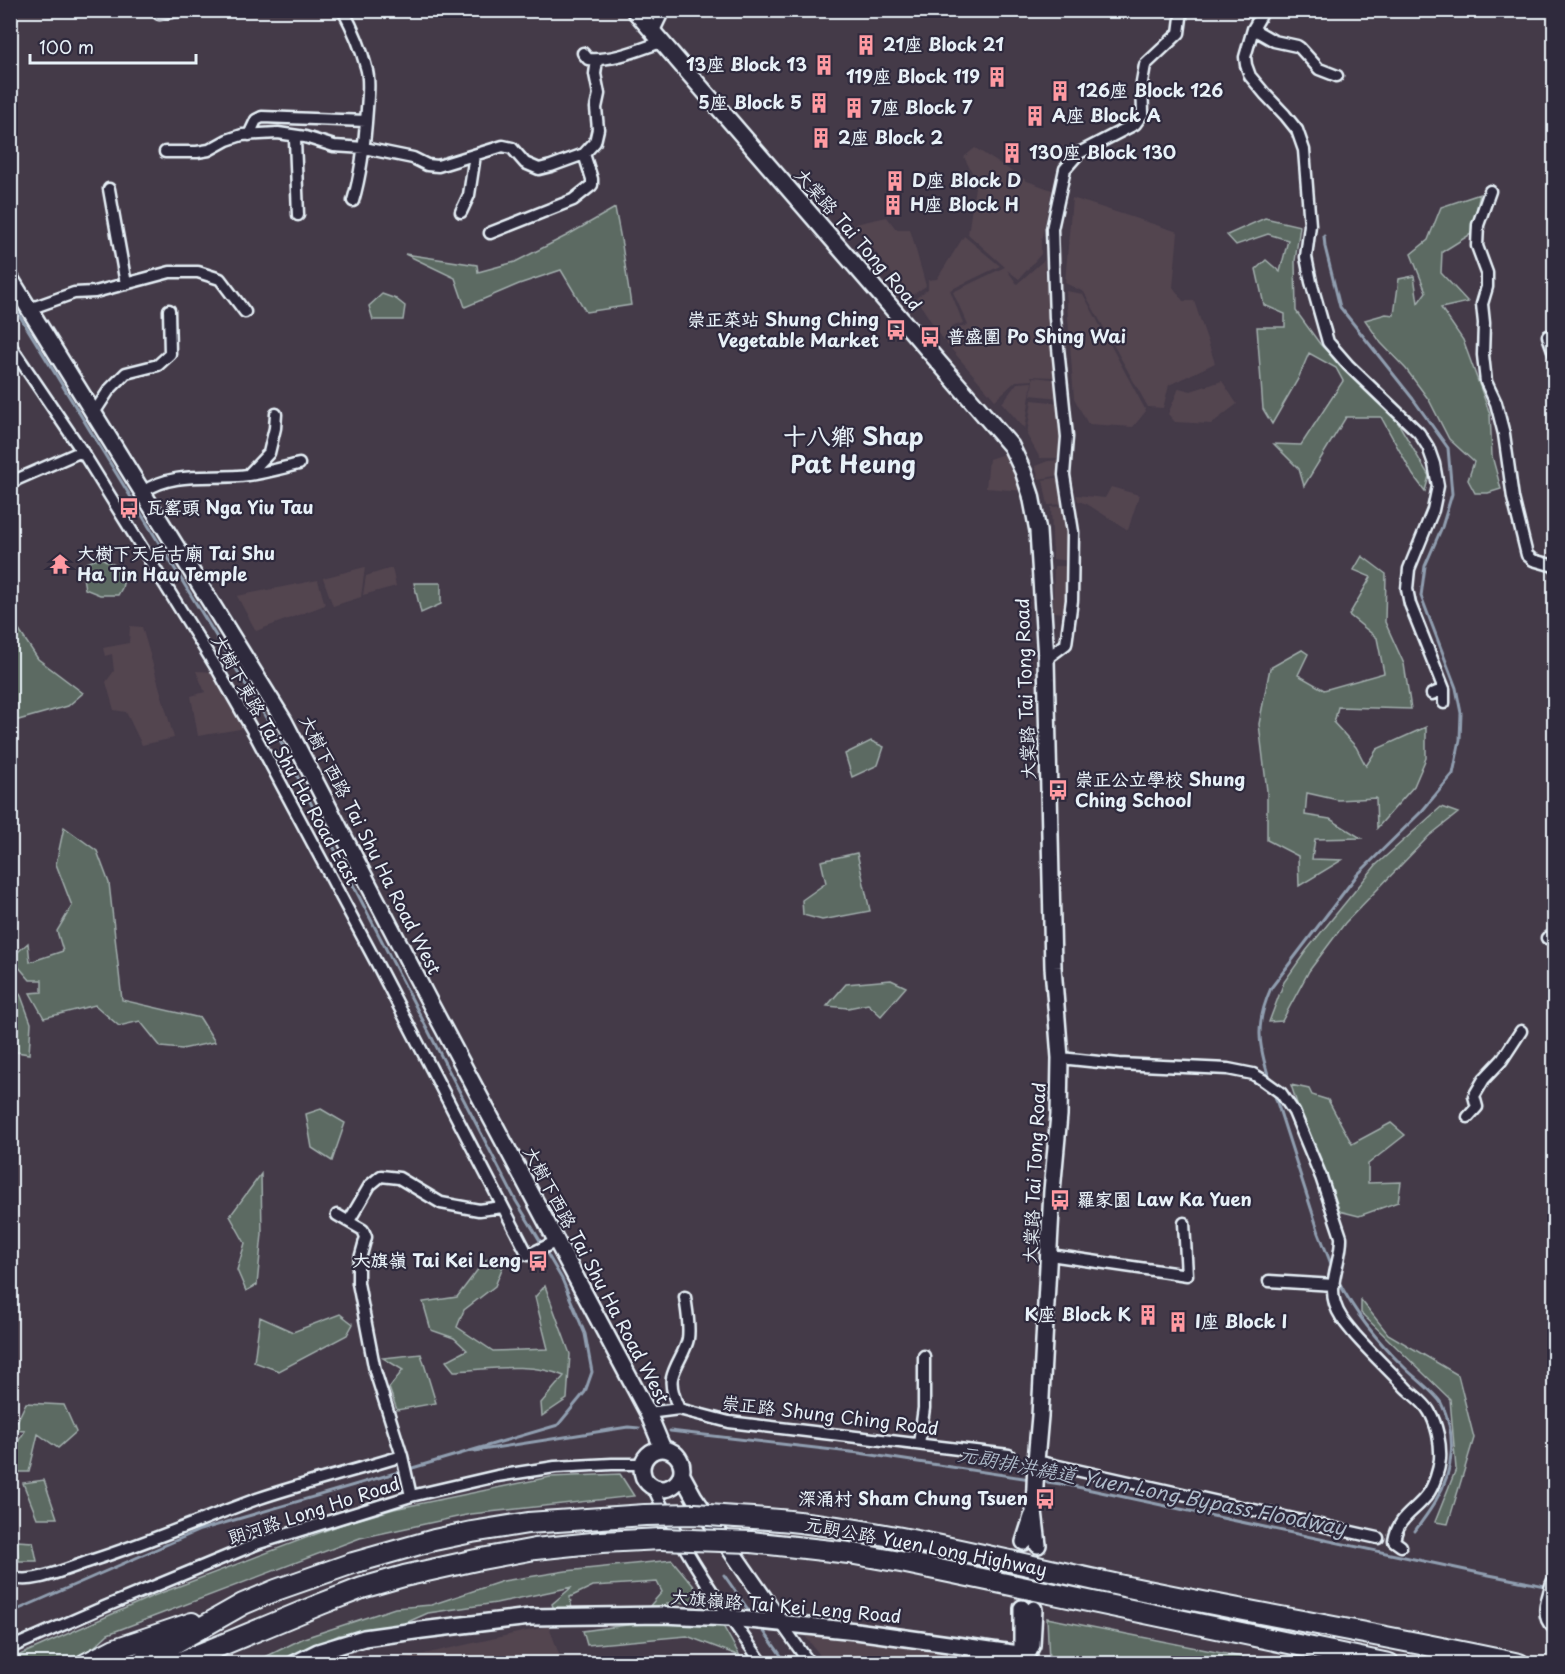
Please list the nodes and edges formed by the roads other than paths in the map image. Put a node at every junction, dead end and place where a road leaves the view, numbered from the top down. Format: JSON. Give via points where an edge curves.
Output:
{"nodes":[{"id":1,"x":183,"y":10,"type":"edge"},
{"id":2,"x":343,"y":10,"type":"edge"},
{"id":3,"x":634,"y":10,"type":"edge"},
{"id":4,"x":664,"y":10,"type":"edge"},
{"id":5,"x":1182,"y":10,"type":"edge"},
{"id":6,"x":1248,"y":10,"type":"edge"},
{"id":7,"x":1262,"y":13,"type":"edge"},
{"id":8,"x":159,"y":14,"type":"dead end"},
{"id":9,"x":1252,"y":28,"type":"junction"},
{"id":10,"x":657,"y":37,"type":"junction"},
{"id":11,"x":583,"y":53,"type":"dead end"},
{"id":12,"x":597,"y":60,"type":"junction"},
{"id":13,"x":1337,"y":76,"type":"dead end"},
{"id":14,"x":366,"y":121,"type":"junction"},
{"id":15,"x":249,"y":135,"type":"junction"},
{"id":16,"x":298,"y":136,"type":"junction"},
{"id":17,"x":364,"y":148,"type":"junction"},
{"id":18,"x":165,"y":152,"type":"dead end"},
{"id":19,"x":584,"y":154,"type":"junction"},
{"id":20,"x":475,"y":155,"type":"junction"},
{"id":21,"x":109,"y":189,"type":"dead end"},
{"id":22,"x":1490,"y":191,"type":"dead end"},
{"id":23,"x":353,"y":201,"type":"dead end"},
{"id":24,"x":461,"y":212,"type":"dead end"},
{"id":25,"x":298,"y":215,"type":"dead end"},
{"id":26,"x":490,"y":233,"type":"dead end"},
{"id":27,"x":10,"y":278,"type":"edge"},
{"id":28,"x":126,"y":284,"type":"junction"},
{"id":29,"x":29,"y":309,"type":"junction"},
{"id":30,"x":169,"y":310,"type":"dead end"},
{"id":31,"x":245,"y":312,"type":"dead end"},
{"id":32,"x":1548,"y":336,"type":"dead end"},
{"id":33,"x":10,"y":345,"type":"edge"},
{"id":34,"x":1554,"y":353,"type":"edge"},
{"id":35,"x":94,"y":412,"type":"junction"},
{"id":36,"x":276,"y":414,"type":"dead end"},
{"id":37,"x":82,"y":451,"type":"junction"},
{"id":38,"x":299,"y":464,"type":"dead end"},
{"id":39,"x":248,"y":476,"type":"junction"},
{"id":40,"x":10,"y":484,"type":"edge"},
{"id":41,"x":143,"y":492,"type":"junction"},
{"id":42,"x":1554,"y":566,"type":"edge"},
{"id":43,"x":1046,"y":659,"type":"junction"},
{"id":44,"x":1444,"y":689,"type":"junction"},
{"id":45,"x":1432,"y":694,"type":"dead end"},
{"id":46,"x":1444,"y":703,"type":"dead end"},
{"id":47,"x":1521,"y":1031,"type":"dead end"},
{"id":48,"x":1060,"y":1058,"type":"junction"},
{"id":49,"x":1468,"y":1117,"type":"dead end"},
{"id":50,"x":503,"y":1207,"type":"junction"},
{"id":51,"x":337,"y":1215,"type":"dead end"},
{"id":52,"x":349,"y":1221,"type":"junction"},
{"id":53,"x":1184,"y":1223,"type":"dead end"},
{"id":54,"x":557,"y":1241,"type":"junction"},
{"id":55,"x":1050,"y":1255,"type":"junction"},
{"id":56,"x":1269,"y":1281,"type":"dead end"},
{"id":57,"x":1334,"y":1290,"type":"junction"},
{"id":58,"x":685,"y":1297,"type":"dead end"},
{"id":59,"x":924,"y":1356,"type":"dead end"},
{"id":60,"x":679,"y":1409,"type":"junction"},
{"id":61,"x":648,"y":1413,"type":"junction"},
{"id":62,"x":920,"y":1444,"type":"junction"},
{"id":63,"x":663,"y":1449,"type":"junction"},
{"id":64,"x":1009,"y":1455,"type":"dead end"},
{"id":65,"x":402,"y":1456,"type":"junction"},
{"id":66,"x":1036,"y":1461,"type":"junction"},
{"id":67,"x":642,"y":1464,"type":"junction"},
{"id":68,"x":682,"y":1475,"type":"junction"},
{"id":69,"x":653,"y":1487,"type":"junction"},
{"id":70,"x":411,"y":1493,"type":"junction"},
{"id":71,"x":1378,"y":1538,"type":"dead end"},
{"id":72,"x":1031,"y":1543,"type":"tunnel mouth"},
{"id":73,"x":1401,"y":1546,"type":"dead end"},
{"id":74,"x":10,"y":1575,"type":"edge"},
{"id":75,"x":1553,"y":1588,"type":"edge"},
{"id":76,"x":243,"y":1604,"type":"junction"},
{"id":77,"x":1028,"y":1609,"type":"tunnel mouth"},
{"id":78,"x":734,"y":1619,"type":"junction"},
{"id":79,"x":776,"y":1623,"type":"junction"},
{"id":80,"x":1554,"y":1624,"type":"edge"},
{"id":81,"x":231,"y":1642,"type":"junction"},
{"id":82,"x":10,"y":1648,"type":"edge"},
{"id":83,"x":1027,"y":1659,"type":"edge"},
{"id":84,"x":86,"y":1664,"type":"edge"},
{"id":85,"x":137,"y":1664,"type":"edge"},
{"id":86,"x":176,"y":1664,"type":"edge"},
{"id":87,"x":200,"y":1664,"type":"edge"},
{"id":88,"x":294,"y":1664,"type":"edge"},
{"id":89,"x":763,"y":1664,"type":"edge"},
{"id":90,"x":810,"y":1664,"type":"edge"},
{"id":91,"x":1389,"y":1664,"type":"edge"},
{"id":92,"x":1519,"y":1664,"type":"edge"}],
"edges":[{"from":1,"to":8,"type":"street"},
{"from":2,"to":14,"type":"street","via":[[367,69]]},
{"from":3,"to":10,"type":"street","name":"大棠路 Tai Tong Road"},
{"from":4,"to":10,"type":"street"},
{"from":5,"to":43,"type":"street","via":[[1179,33],[1145,64],[1143,113],[1135,124],[1079,153],[1065,169],[1052,229],[1055,318],[1067,437],[1064,476],[1073,532],[1072,600],[1066,644]]},
{"from":6,"to":7,"type":"street"},
{"from":7,"to":9,"type":"street"},
{"from":9,"to":13,"type":"street","via":[[1274,41],[1300,48],[1319,69]]},
{"from":9,"to":44,"type":"street","via":[[1246,65],[1297,130],[1304,150],[1310,225],[1306,257],[1328,342],[1419,433],[1434,464],[1438,486],[1433,510],[1408,569],[1407,590]]},
{"from":10,"to":12,"type":"street","via":[[623,56]]},
{"from":10,"to":43,"type":"street","name":"大棠路 Tai Tong Road","via":[[1011,446],[1031,495],[1038,531]]},
{"from":11,"to":12,"type":"street","via":[[588,59]]},
{"from":12,"to":19,"type":"street","via":[[598,129],[595,142]]},
{"from":14,"to":15,"type":"street","via":[[262,117],[256,120]]},
{"from":14,"to":17,"type":"street"},
{"from":15,"to":16,"type":"street"},
{"from":15,"to":18,"type":"street","via":[[234,137],[209,150]]},
{"from":16,"to":17,"type":"street","via":[[334,146]]},
{"from":16,"to":25,"type":"street"},
{"from":17,"to":20,"type":"street","via":[[413,158],[427,165]]},
{"from":17,"to":23,"type":"street"},
{"from":19,"to":20,"type":"street","via":[[539,169],[525,163],[507,146]]},
{"from":19,"to":26,"type":"street","via":[[592,178],[583,193]]},
{"from":20,"to":24,"type":"street","via":[[469,195]]},
{"from":21,"to":28,"type":"street"},
{"from":22,"to":42,"type":"street","via":[[1478,225],[1478,246],[1487,273],[1482,304],[1486,382],[1504,434],[1513,498],[1527,555]]},
{"from":27,"to":29,"type":"street","name":"大樹下西路 Tai Shu Ha Road West"},
{"from":28,"to":29,"type":"street","via":[[74,293]]},
{"from":28,"to":31,"type":"street","via":[[170,272],[198,272],[220,279]]},
{"from":29,"to":35,"type":"street","name":"大樹下西路 Tai Shu Ha Road West"},
{"from":30,"to":35,"type":"street","via":[[170,354],[159,365],[126,373]]},
{"from":32,"to":34,"type":"street"},
{"from":33,"to":37,"type":"street","name":"大樹下東路 Tai Shu Ha Road East"},
{"from":35,"to":41,"type":"street","name":"大樹下西路 Tai Shu Ha Road West"},
{"from":36,"to":39,"type":"street","via":[[269,453]]},
{"from":37,"to":40,"type":"street"},
{"from":37,"to":50,"type":"street","name":"大樹下東路 Tai Shu Ha Road East","via":[[255,735]]},
{"from":38,"to":39,"type":"street"},
{"from":39,"to":41,"type":"street","via":[[162,481]]},
{"from":41,"to":54,"type":"street","name":"大樹下西路 Tai Shu Ha Road West","via":[[284,721]]},
{"from":43,"to":48,"type":"street","name":"大棠路 Tai Tong Road","via":[[1053,956]]},
{"from":44,"to":45,"type":"street"},
{"from":44,"to":46,"type":"street"},
{"from":47,"to":49,"type":"street","via":[[1484,1079],[1474,1096],[1477,1107]]},
{"from":48,"to":55,"type":"street","name":"大棠路 Tai Tong Road"},
{"from":48,"to":57,"type":"street","via":[[1228,1069],[1253,1074],[1281,1093],[1294,1112],[1341,1237]]},
{"from":50,"to":52,"type":"street","via":[[479,1210],[441,1203],[399,1178],[381,1176],[370,1185]]},
{"from":50,"to":54,"type":"street","name":"大樹下東路 Tai Shu Ha Road East","via":[[528,1255]]},
{"from":51,"to":52,"type":"street"},
{"from":52,"to":65,"type":"street","via":[[363,1230],[366,1237],[358,1283],[375,1371]]},
{"from":53,"to":55,"type":"street","via":[[1187,1275]]},
{"from":54,"to":61,"type":"street","name":"大樹下西路 Tai Shu Ha Road West"},
{"from":55,"to":66,"type":"street","name":"大棠路 Tai Tong Road"},
{"from":56,"to":57,"type":"street"},
{"from":57,"to":73,"type":"street","via":[[1341,1318],[1428,1410],[1437,1430],[1437,1473],[1428,1493],[1396,1530],[1394,1541]]},
{"from":58,"to":60,"type":"street","via":[[687,1342],[672,1381]]},
{"from":59,"to":62,"type":"street"},
{"from":60,"to":61,"type":"street","name":"崇正路 Shung Ching Road"},
{"from":60,"to":62,"type":"street","name":"崇正路 Shung Ching Road","via":[[729,1422]]},
{"from":61,"to":63,"type":"street","name":"大樹下西路 Tai Shu Ha Road West"},
{"from":62,"to":64,"type":"street","name":"崇正路 Shung Ching Road"},
{"from":63,"to":67,"type":"street","via":[[654,1450]]},
{"from":63,"to":68,"type":"street","name":"大樹下西路 Tai Shu Ha Road West","via":[[680,1459]]},
{"from":65,"to":70,"type":"street"},
{"from":65,"to":74,"type":"street","via":[[259,1498],[62,1571],[36,1578],[17,1579]]},
{"from":66,"to":71,"type":"street"},
{"from":66,"to":72,"type":"street","name":"大棠路 Tai Tong Road"},
{"from":67,"to":69,"type":"street","via":[[642,1473]]},
{"from":67,"to":70,"type":"street","name":"朗河路 Long Ho Road","via":[[555,1467]]},
{"from":68,"to":69,"type":"street","via":[[674,1486]]},
{"from":68,"to":79,"type":"street","name":"大樹下西路 Tai Shu Ha Road West"},
{"from":69,"to":78,"type":"street"},
{"from":70,"to":82,"type":"street","name":"朗河路 Long Ho Road","via":[[259,1543]]},
{"from":75,"to":80,"type":"street","via":[[1547,1614]]},
{"from":76,"to":84,"type":"highway","via":[[115,1649]]},
{"from":76,"to":85,"type":"highway","name":"元朗公路 Yuen Long Highway"},
{"from":76,"to":92,"type":"highway","name":"元朗公路 Yuen Long Highway","bridge":true,"via":[[353,1563],[472,1532],[528,1523],[695,1514],[807,1523],[897,1538]]},
{"from":77,"to":83,"type":"street","via":[[1032,1645]]},
{"from":78,"to":79,"type":"street","name":"大旗嶺路 Tai Kei Leng Road"},
{"from":78,"to":88,"type":"street","name":"大旗嶺路 Tai Kei Leng Road","via":[[663,1615],[531,1617],[364,1638]]},
{"from":78,"to":89,"type":"street"},
{"from":79,"to":83,"type":"street","name":"大旗嶺路 Tai Kei Leng Road","via":[[856,1631]]},
{"from":79,"to":90,"type":"street","name":"大樹下西路 Tai Shu Ha Road West"},
{"from":81,"to":86,"type":"highway","name":"元朗公路 Yuen Long Highway"},
{"from":81,"to":87,"type":"highway"},
{"from":81,"to":91,"type":"highway","name":"元朗公路 Yuen Long Highway","bridge":true,"via":[[362,1588],[443,1567],[564,1545],[661,1539],[752,1542],[849,1553]]}]}
